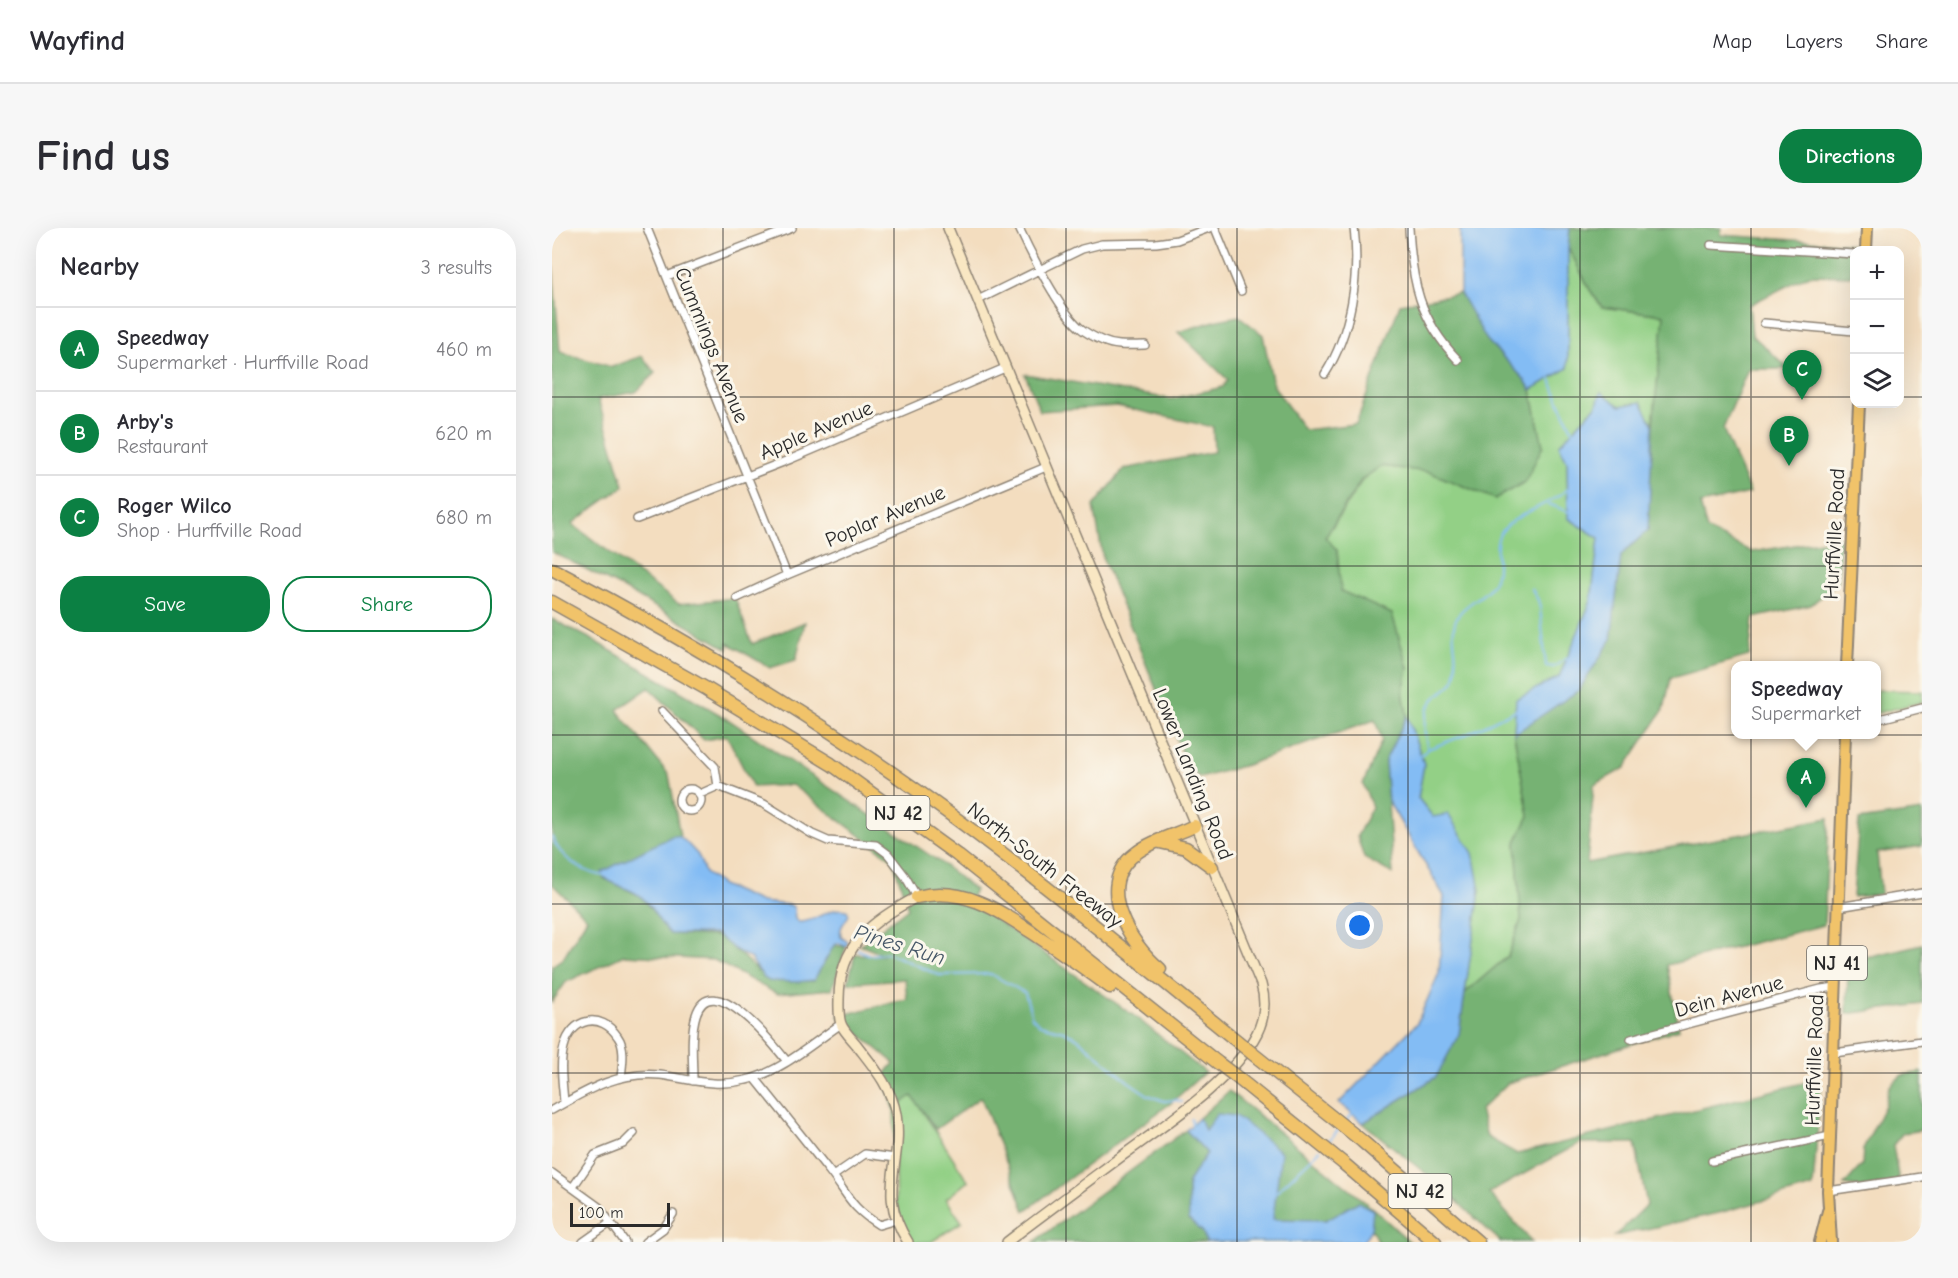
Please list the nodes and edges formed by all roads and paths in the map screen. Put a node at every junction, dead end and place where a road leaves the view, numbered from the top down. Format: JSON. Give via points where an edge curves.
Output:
{"nodes":[{"id":1,"x":647,"y":228,"type":"edge"},
{"id":2,"x":792,"y":228,"type":"edge"},
{"id":3,"x":948,"y":228,"type":"edge"},
{"id":4,"x":1019,"y":228,"type":"edge"},
{"id":5,"x":1209,"y":228,"type":"edge"},
{"id":6,"x":1215,"y":228,"type":"edge"},
{"id":7,"x":1354,"y":228,"type":"edge"},
{"id":8,"x":1409,"y":228,"type":"edge"},
{"id":9,"x":1867,"y":228,"type":"edge"},
{"id":10,"x":1711,"y":245,"type":"dead end"},
{"id":11,"x":1866,"y":246,"type":"edge"},
{"id":12,"x":1850,"y":254,"type":"edge"},
{"id":13,"x":1041,"y":270,"type":"junction"},
{"id":14,"x":667,"y":276,"type":"junction"},
{"id":15,"x":1241,"y":291,"type":"dead end"},
{"id":16,"x":978,"y":300,"type":"junction"},
{"id":17,"x":1764,"y":323,"type":"dead end"},
{"id":18,"x":1850,"y":331,"type":"edge"},
{"id":19,"x":1145,"y":345,"type":"dead end"},
{"id":20,"x":1458,"y":360,"type":"dead end"},
{"id":21,"x":1005,"y":368,"type":"junction"},
{"id":22,"x":1325,"y":374,"type":"dead end"},
{"id":23,"x":1860,"y":408,"type":"edge"},
{"id":24,"x":1046,"y":467,"type":"junction"},
{"id":25,"x":747,"y":476,"type":"junction"},
{"id":26,"x":637,"y":519,"type":"dead end"},
{"id":27,"x":552,"y":569,"type":"edge"},
{"id":28,"x":788,"y":575,"type":"junction"},
{"id":29,"x":737,"y":598,"type":"dead end"},
{"id":30,"x":552,"y":602,"type":"edge"},
{"id":31,"x":1847,"y":661,"type":"edge"},
{"id":32,"x":1922,"y":708,"type":"edge"},
{"id":33,"x":662,"y":711,"type":"dead end"},
{"id":34,"x":1881,"y":719,"type":"edge"},
{"id":35,"x":1845,"y":739,"type":"edge"},
{"id":36,"x":718,"y":786,"type":"junction"},
{"id":37,"x":700,"y":794,"type":"dead end"},
{"id":38,"x":1194,"y":826,"type":"junction"},
{"id":39,"x":1159,"y":842,"type":"junction"},
{"id":40,"x":1212,"y":867,"type":"junction"},
{"id":41,"x":1922,"y":893,"type":"edge"},
{"id":42,"x":917,"y":897,"type":"junction"},
{"id":43,"x":1839,"y":907,"type":"junction"},
{"id":44,"x":1836,"y":987,"type":"junction"},
{"id":45,"x":1174,"y":990,"type":"junction"},
{"id":46,"x":1165,"y":1021,"type":"junction"},
{"id":47,"x":841,"y":1024,"type":"junction"},
{"id":48,"x":1631,"y":1039,"type":"dead end"},
{"id":49,"x":1922,"y":1041,"type":"edge"},
{"id":50,"x":1834,"y":1053,"type":"junction"},
{"id":51,"x":786,"y":1060,"type":"junction"},
{"id":52,"x":621,"y":1078,"type":"junction"},
{"id":53,"x":755,"y":1078,"type":"junction"},
{"id":54,"x":693,"y":1081,"type":"junction"},
{"id":55,"x":564,"y":1103,"type":"junction"},
{"id":56,"x":552,"y":1110,"type":"edge"},
{"id":57,"x":634,"y":1133,"type":"dead end"},
{"id":58,"x":1830,"y":1136,"type":"junction"},
{"id":59,"x":894,"y":1158,"type":"junction"},
{"id":60,"x":1712,"y":1161,"type":"dead end"},
{"id":61,"x":552,"y":1173,"type":"edge"},
{"id":62,"x":833,"y":1176,"type":"junction"},
{"id":63,"x":1922,"y":1177,"type":"edge"},
{"id":64,"x":573,"y":1187,"type":"junction"},
{"id":65,"x":1828,"y":1191,"type":"junction"},
{"id":66,"x":1828,"y":1208,"type":"junction"},
{"id":67,"x":673,"y":1214,"type":"dead end"},
{"id":68,"x":896,"y":1220,"type":"junction"},
{"id":69,"x":610,"y":1223,"type":"junction"},
{"id":70,"x":582,"y":1242,"type":"edge"},
{"id":71,"x":625,"y":1242,"type":"edge"},
{"id":72,"x":645,"y":1242,"type":"edge"},
{"id":73,"x":908,"y":1242,"type":"edge"},
{"id":74,"x":1007,"y":1242,"type":"edge"},
{"id":75,"x":1435,"y":1242,"type":"edge"},
{"id":76,"x":1478,"y":1242,"type":"edge"},
{"id":77,"x":1820,"y":1242,"type":"edge"},
{"id":78,"x":1831,"y":1242,"type":"edge"}],
"edges":[{"from":1,"to":14,"type":"street","name":"Cummings Avenue"},
{"from":2,"to":14,"type":"street"},
{"from":3,"to":16,"type":"main road","name":"Lower Landing Road"},
{"from":4,"to":13,"type":"street"},
{"from":5,"to":13,"type":"street","via":[[1177,240],[1102,244],[1082,249]]},
{"from":6,"to":15,"type":"street"},
{"from":7,"to":22,"type":"street","via":[[1355,282],[1335,357]]},
{"from":8,"to":20,"type":"street","via":[[1411,261],[1427,321]]},
{"from":9,"to":11,"type":"main road"},
{"from":10,"to":12,"type":"street"},
{"from":13,"to":16,"type":"street"},
{"from":13,"to":19,"type":"street","via":[[1065,312],[1080,328],[1105,342]]},
{"from":14,"to":25,"type":"street","name":"Cummings Avenue"},
{"from":16,"to":21,"type":"main road","name":"Lower Landing Road"},
{"from":17,"to":18,"type":"street"},
{"from":21,"to":24,"type":"main road","name":"Lower Landing Road"},
{"from":21,"to":25,"type":"street","name":"Apple Avenue"},
{"from":23,"to":31,"type":"main road","name":"Hurffville Road"},
{"from":24,"to":28,"type":"street","name":"Poplar Avenue"},
{"from":24,"to":38,"type":"main road","name":"Lower Landing Road"},
{"from":25,"to":26,"type":"street","name":"Apple Avenue"},
{"from":25,"to":28,"type":"street","name":"Cummings Avenue"},
{"from":27,"to":45,"type":"highway","name":"North-South Freeway","number":"NJ 42","via":[[724,665],[850,744],[997,849]]},
{"from":28,"to":29,"type":"street","name":"Poplar Avenue"},
{"from":30,"to":46,"type":"highway","number":"NJ 42","via":[[831,764],[957,855]]},
{"from":32,"to":34,"type":"street"},
{"from":33,"to":36,"type":"street","via":[[715,767]]},
{"from":35,"to":43,"type":"main road","name":"Hurffville Road","number":"NJ 41"},
{"from":36,"to":37,"type":"street"},
{"from":36,"to":42,"type":"street","via":[[764,804],[828,841],[876,845],[888,854]]},
{"from":38,"to":39,"type":"highway"},
{"from":38,"to":40,"type":"main road","name":"Lower Landing Road"},
{"from":39,"to":40,"type":"highway","via":[[1186,848]]},
{"from":39,"to":45,"type":"highway","via":[[1140,850],[1127,862],[1119,879],[1117,898],[1132,940]]},
{"from":40,"to":74,"type":"main road","name":"Lower Landing Road","via":[[1263,990],[1263,1018],[1256,1034],[1214,1085]]},
{"from":41,"to":43,"type":"street"},
{"from":42,"to":46,"type":"highway","via":[[945,893],[987,905]]},
{"from":42,"to":47,"type":"main road","via":[[888,912],[852,947],[839,986]]},
{"from":43,"to":44,"type":"main road","name":"Hurffville Road","number":"NJ 41"},
{"from":44,"to":48,"type":"street","name":"Dein Avenue"},
{"from":44,"to":50,"type":"main road","name":"Hurffville Road","number":"NJ 41"},
{"from":45,"to":76,"type":"highway","name":"North-South Freeway","number":"NJ 42","bridge":true,"via":[[1362,1141]]},
{"from":46,"to":75,"type":"highway","number":"NJ 42","bridge":true},
{"from":47,"to":51,"type":"street"},
{"from":47,"to":59,"type":"main road","via":[[892,1096],[897,1125]]},
{"from":49,"to":50,"type":"street"},
{"from":50,"to":58,"type":"main road","name":"Hurffville Road","number":"NJ 41"},
{"from":51,"to":53,"type":"street"},
{"from":51,"to":54,"type":"street","via":[[733,1006],[710,1000],[696,1013]]},
{"from":52,"to":54,"type":"street","via":[[658,1075]]},
{"from":52,"to":55,"type":"street","via":[[601,1083]]},
{"from":52,"to":55,"type":"street","via":[[623,1058],[618,1037],[605,1024],[593,1020],[582,1023],[572,1028],[563,1048]]},
{"from":53,"to":54,"type":"street","via":[[718,1084]]},
{"from":53,"to":62,"type":"street"},
{"from":55,"to":56,"type":"street"},
{"from":57,"to":64,"type":"street","via":[[623,1144],[595,1155]]},
{"from":58,"to":60,"type":"street"},
{"from":58,"to":65,"type":"main road","name":"Hurffville Road","number":"NJ 41"},
{"from":59,"to":62,"type":"street","via":[[865,1154]]},
{"from":59,"to":68,"type":"main road","via":[[891,1204]]},
{"from":61,"to":64,"type":"street"},
{"from":62,"to":68,"type":"street","via":[[863,1215],[879,1225]]},
{"from":63,"to":65,"type":"street"},
{"from":64,"to":69,"type":"street","via":[[599,1207]]},
{"from":65,"to":66,"type":"main road","name":"Hurffville Road","number":"NJ 41"},
{"from":66,"to":77,"type":"main road","name":"Hurffville Road","number":"NJ 41"},
{"from":66,"to":78,"type":"main road","name":"Hurffville Road","number":"NJ 41"},
{"from":67,"to":72,"type":"street","via":[[663,1229]]},
{"from":68,"to":73,"type":"main road"},
{"from":69,"to":70,"type":"street"},
{"from":69,"to":71,"type":"street"}]}
